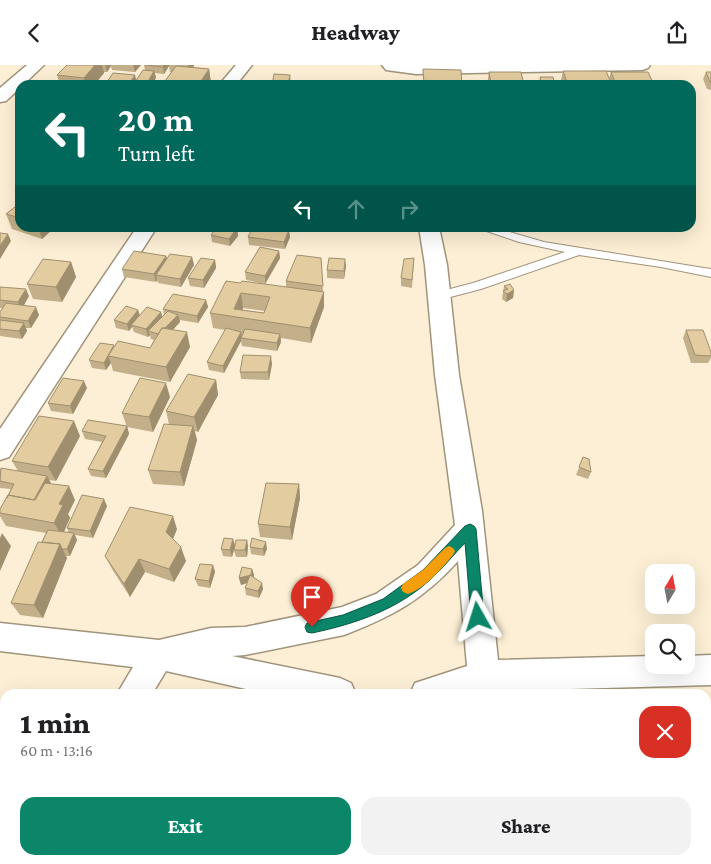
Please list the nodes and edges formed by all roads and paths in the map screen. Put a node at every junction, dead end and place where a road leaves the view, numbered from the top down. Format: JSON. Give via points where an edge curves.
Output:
{"nodes":[{"id":1,"x":36,"y":65,"type":"edge"},
{"id":2,"x":244,"y":65,"type":"edge"},
{"id":3,"x":584,"y":65,"type":"edge"},
{"id":4,"x":642,"y":65,"type":"edge"},
{"id":5,"x":391,"y":66,"type":"edge"},
{"id":6,"x":19,"y":80,"type":"edge"},
{"id":7,"x":231,"y":80,"type":"edge"},
{"id":8,"x":391,"y":80,"type":"edge"},
{"id":9,"x":15,"y":84,"type":"edge"},
{"id":10,"x":0,"y":97,"type":"edge"},
{"id":11,"x":144,"y":232,"type":"edge"},
{"id":12,"x":430,"y":232,"type":"edge"},
{"id":13,"x":496,"y":232,"type":"edge"},
{"id":14,"x":576,"y":251,"type":"junction"},
{"id":15,"x":711,"y":273,"type":"edge"},
{"id":16,"x":439,"y":297,"type":"junction"},
{"id":17,"x":0,"y":450,"type":"edge"},
{"id":18,"x":470,"y":529,"type":"junction"},
{"id":19,"x":0,"y":637,"type":"edge"},
{"id":20,"x":159,"y":655,"type":"junction"},
{"id":21,"x":711,"y":670,"type":"edge"},
{"id":22,"x":484,"y":685,"type":"edge"},
{"id":23,"x":136,"y":689,"type":"edge"},
{"id":24,"x":317,"y":689,"type":"edge"},
{"id":25,"x":458,"y":689,"type":"edge"}],
"edges":[{"from":1,"to":6,"type":"street"},
{"from":2,"to":7,"type":"street"},
{"from":3,"to":4,"type":"street"},
{"from":3,"to":5,"type":"street","via":[[416,69]]},
{"from":5,"to":8,"type":"street"},
{"from":9,"to":10,"type":"street"},
{"from":11,"to":17,"type":"street"},
{"from":12,"to":16,"type":"street"},
{"from":13,"to":14,"type":"lane"},
{"from":14,"to":15,"type":"lane"},
{"from":14,"to":16,"type":"lane"},
{"from":16,"to":18,"type":"street"},
{"from":18,"to":20,"type":"street","via":[[428,574],[387,603],[344,621],[245,641],[211,642]]},
{"from":18,"to":22,"type":"street"},
{"from":19,"to":20,"type":"street"},
{"from":20,"to":23,"type":"street"},
{"from":20,"to":24,"type":"street"},
{"from":21,"to":22,"type":"street"},
{"from":22,"to":25,"type":"street"}]}
